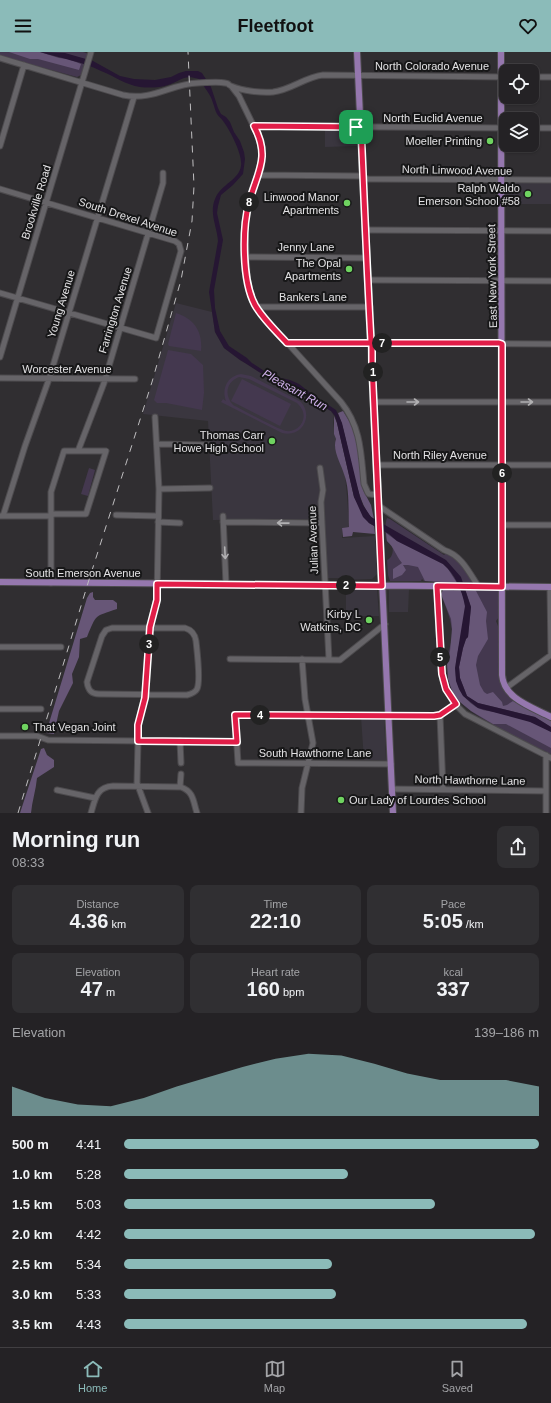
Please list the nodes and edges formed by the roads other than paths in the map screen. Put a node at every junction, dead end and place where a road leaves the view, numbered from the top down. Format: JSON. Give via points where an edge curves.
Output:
{"nodes":[{"id":1,"x":91,"y":52,"type":"edge"},
{"id":2,"x":357,"y":52,"type":"edge"},
{"id":3,"x":501,"y":52,"type":"edge"},
{"id":4,"x":0,"y":58,"type":"edge"},
{"id":5,"x":502,"y":64,"type":"edge"},
{"id":6,"x":24,"y":65,"type":"junction"},
{"id":7,"x":358,"y":76,"type":"junction"},
{"id":8,"x":499,"y":77,"type":"edge"},
{"id":9,"x":539,"y":77,"type":"edge"},
{"id":10,"x":551,"y":77,"type":"edge"},
{"id":11,"x":82,"y":83,"type":"junction"},
{"id":12,"x":231,"y":86,"type":"junction"},
{"id":13,"x":134,"y":96,"type":"junction"},
{"id":14,"x":254,"y":126,"type":"junction"},
{"id":15,"x":361,"y":127,"type":"junction"},
{"id":16,"x":499,"y":128,"type":"edge"},
{"id":17,"x":539,"y":128,"type":"edge"},
{"id":18,"x":551,"y":128,"type":"edge"},
{"id":19,"x":0,"y":146,"type":"edge"},
{"id":20,"x":503,"y":152,"type":"edge"},
{"id":21,"x":163,"y":173,"type":"dead end"},
{"id":22,"x":259,"y":175,"type":"junction"},
{"id":23,"x":363,"y":177,"type":"junction"},
{"id":24,"x":501,"y":180,"type":"junction"},
{"id":25,"x":551,"y":180,"type":"edge"},
{"id":26,"x":0,"y":189,"type":"edge"},
{"id":27,"x":46,"y":203,"type":"junction"},
{"id":28,"x":97,"y":218,"type":"junction"},
{"id":29,"x":366,"y":230,"type":"junction"},
{"id":30,"x":501,"y":231,"type":"junction"},
{"id":31,"x":551,"y":231,"type":"edge"},
{"id":32,"x":149,"y":233,"type":"junction"},
{"id":33,"x":246,"y":257,"type":"junction"},
{"id":34,"x":367,"y":258,"type":"junction"},
{"id":35,"x":368,"y":280,"type":"junction"},
{"id":36,"x":502,"y":281,"type":"junction"},
{"id":37,"x":551,"y":281,"type":"edge"},
{"id":38,"x":0,"y":293,"type":"edge"},
{"id":39,"x":18,"y":298,"type":"junction"},
{"id":40,"x":256,"y":307,"type":"junction"},
{"id":41,"x":370,"y":307,"type":"junction"},
{"id":42,"x":69,"y":313,"type":"junction"},
{"id":43,"x":120,"y":328,"type":"junction"},
{"id":44,"x":287,"y":343,"type":"junction"},
{"id":45,"x":372,"y":343,"type":"junction"},
{"id":46,"x":502,"y":344,"type":"junction"},
{"id":47,"x":551,"y":344,"type":"edge"},
{"id":48,"x":0,"y":357,"type":"edge"},
{"id":49,"x":0,"y":378,"type":"edge"},
{"id":50,"x":49,"y":379,"type":"junction"},
{"id":51,"x":105,"y":379,"type":"junction"},
{"id":52,"x":135,"y":379,"type":"dead end"},
{"id":53,"x":374,"y":402,"type":"junction"},
{"id":54,"x":502,"y":402,"type":"junction"},
{"id":55,"x":551,"y":402,"type":"edge"},
{"id":56,"x":155,"y":417,"type":"dead end"},
{"id":57,"x":157,"y":444,"type":"junction"},
{"id":58,"x":209,"y":445,"type":"dead end"},
{"id":59,"x":78,"y":451,"type":"junction"},
{"id":60,"x":377,"y":465,"type":"junction"},
{"id":61,"x":502,"y":465,"type":"junction"},
{"id":62,"x":551,"y":465,"type":"edge"},
{"id":63,"x":320,"y":468,"type":"dead end"},
{"id":64,"x":210,"y":488,"type":"dead end"},
{"id":65,"x":159,"y":489,"type":"junction"},
{"id":66,"x":378,"y":495,"type":"junction"},
{"id":67,"x":379,"y":506,"type":"junction"},
{"id":68,"x":51,"y":515,"type":"junction"},
{"id":69,"x":116,"y":515,"type":"dead end"},
{"id":70,"x":1,"y":516,"type":"edge"},
{"id":71,"x":158,"y":516,"type":"junction"},
{"id":72,"x":223,"y":516,"type":"dead end"},
{"id":73,"x":158,"y":522,"type":"junction"},
{"id":74,"x":223,"y":522,"type":"junction"},
{"id":75,"x":180,"y":523,"type":"dead end"},
{"id":76,"x":322,"y":523,"type":"junction"},
{"id":77,"x":502,"y":524,"type":"junction"},
{"id":78,"x":551,"y":525,"type":"edge"},
{"id":79,"x":0,"y":582,"type":"edge"},
{"id":80,"x":51,"y":583,"type":"junction"},
{"id":81,"x":157,"y":584,"type":"junction"},
{"id":82,"x":226,"y":584,"type":"junction"},
{"id":83,"x":325,"y":585,"type":"junction"},
{"id":84,"x":382,"y":586,"type":"junction"},
{"id":85,"x":437,"y":586,"type":"junction"},
{"id":86,"x":478,"y":586,"type":"junction"},
{"id":87,"x":502,"y":587,"type":"junction"},
{"id":88,"x":551,"y":587,"type":"edge"},
{"id":89,"x":385,"y":624,"type":"junction"},
{"id":90,"x":150,"y":628,"type":"junction"},
{"id":91,"x":0,"y":647,"type":"edge"},
{"id":92,"x":60,"y":647,"type":"dead end"},
{"id":93,"x":551,"y":655,"type":"edge"},
{"id":94,"x":230,"y":659,"type":"dead end"},
{"id":95,"x":302,"y":660,"type":"junction"},
{"id":96,"x":329,"y":660,"type":"junction"},
{"id":97,"x":506,"y":688,"type":"junction"},
{"id":98,"x":146,"y":694,"type":"junction"},
{"id":99,"x":456,"y":704,"type":"junction"},
{"id":100,"x":0,"y":709,"type":"edge"},
{"id":101,"x":41,"y":709,"type":"dead end"},
{"id":102,"x":308,"y":715,"type":"junction"},
{"id":103,"x":440,"y":715,"type":"junction"},
{"id":104,"x":389,"y":716,"type":"junction"},
{"id":105,"x":551,"y":717,"type":"edge"},
{"id":106,"x":0,"y":736,"type":"edge"},
{"id":107,"x":138,"y":741,"type":"junction"},
{"id":108,"x":180,"y":741,"type":"junction"},
{"id":109,"x":237,"y":742,"type":"junction"},
{"id":110,"x":549,"y":757,"type":"edge"},
{"id":111,"x":181,"y":763,"type":"dead end"},
{"id":112,"x":308,"y":763,"type":"junction"},
{"id":113,"x":391,"y":764,"type":"junction"},
{"id":114,"x":181,"y":774,"type":"dead end"},
{"id":115,"x":138,"y":786,"type":"junction"},
{"id":116,"x":180,"y":787,"type":"junction"},
{"id":117,"x":392,"y":789,"type":"junction"},
{"id":118,"x":443,"y":789,"type":"junction"},
{"id":119,"x":57,"y":790,"type":"dead end"},
{"id":120,"x":546,"y":791,"type":"junction"},
{"id":121,"x":95,"y":798,"type":"junction"},
{"id":122,"x":91,"y":813,"type":"edge"},
{"id":123,"x":148,"y":813,"type":"edge"},
{"id":124,"x":197,"y":813,"type":"edge"},
{"id":125,"x":301,"y":813,"type":"edge"},
{"id":126,"x":394,"y":813,"type":"edge"},
{"id":127,"x":546,"y":813,"type":"edge"}],
"edges":[{"from":1,"to":11,"type":"street","name":"Brookville Road"},
{"from":2,"to":7,"type":"main road"},
{"from":3,"to":5,"type":"main road","name":"East New York Street"},
{"from":4,"to":6,"type":"street","name":"North Colorado Avenue"},
{"from":6,"to":11,"type":"street","name":"North Colorado Avenue"},
{"from":6,"to":19,"type":"street"},
{"from":7,"to":8,"type":"street","name":"North Colorado Avenue"},
{"from":7,"to":12,"type":"street","name":"North Colorado Avenue","via":[[316,76],[273,92]]},
{"from":7,"to":15,"type":"main road"},
{"from":9,"to":10,"type":"street"},
{"from":11,"to":13,"type":"street","name":"North Colorado Avenue"},
{"from":11,"to":27,"type":"street","name":"Brookville Road"},
{"from":12,"to":13,"type":"street","name":"North Colorado Avenue","via":[[224,83],[196,83],[180,85],[153,95]]},
{"from":12,"to":14,"type":"street"},
{"from":13,"to":28,"type":"street","name":"Young Avenue"},
{"from":14,"to":15,"type":"street","name":"North Euclid Avenue"},
{"from":14,"to":22,"type":"street","via":[[262,153]]},
{"from":15,"to":16,"type":"street","name":"North Euclid Avenue"},
{"from":15,"to":23,"type":"main road"},
{"from":17,"to":18,"type":"street"},
{"from":20,"to":24,"type":"main road","name":"East New York Street"},
{"from":21,"to":32,"type":"street","name":"Farrington Avenue","via":[[164,183]]},
{"from":22,"to":23,"type":"street","name":"North Linwood Avenue"},
{"from":22,"to":33,"type":"street","via":[[246,215]]},
{"from":23,"to":24,"type":"street","name":"North Linwood Avenue"},
{"from":23,"to":29,"type":"main road"},
{"from":24,"to":25,"type":"street","name":"North Linwood Avenue"},
{"from":24,"to":30,"type":"main road","name":"East New York Street"},
{"from":26,"to":27,"type":"street","name":"South Drexel Avenue"},
{"from":27,"to":28,"type":"street","name":"South Drexel Avenue"},
{"from":27,"to":39,"type":"street","name":"Brookville Road"},
{"from":28,"to":32,"type":"street","name":"South Drexel Avenue"},
{"from":28,"to":42,"type":"street","name":"Young Avenue"},
{"from":29,"to":30,"type":"street"},
{"from":29,"to":34,"type":"main road"},
{"from":30,"to":31,"type":"street"},
{"from":30,"to":36,"type":"main road","name":"East New York Street"},
{"from":32,"to":43,"type":"street","name":"Farrington Avenue"},
{"from":32,"to":43,"type":"street","name":"South Drexel Avenue","via":[[177,242],[181,251],[156,338]]},
{"from":33,"to":34,"type":"street","name":"Jenny Lane"},
{"from":33,"to":40,"type":"street","via":[[248,285]]},
{"from":34,"to":35,"type":"main road"},
{"from":35,"to":36,"type":"street"},
{"from":35,"to":41,"type":"main road"},
{"from":36,"to":37,"type":"street"},
{"from":36,"to":46,"type":"main road","name":"East New York Street"},
{"from":38,"to":39,"type":"street"},
{"from":39,"to":42,"type":"street"},
{"from":39,"to":48,"type":"street","name":"Brookville Road"},
{"from":40,"to":41,"type":"street","name":"Bankers Lane"},
{"from":40,"to":44,"type":"street"},
{"from":41,"to":45,"type":"main road"},
{"from":42,"to":43,"type":"street"},
{"from":42,"to":50,"type":"street","name":"Young Avenue"},
{"from":43,"to":51,"type":"street","name":"Farrington Avenue"},
{"from":44,"to":45,"type":"street"},
{"from":44,"to":66,"type":"street","via":[[350,413],[358,432],[366,489],[369,494]]},
{"from":45,"to":46,"type":"street"},
{"from":45,"to":53,"type":"main road"},
{"from":46,"to":47,"type":"street"},
{"from":46,"to":54,"type":"main road","name":"East New York Street"},
{"from":49,"to":50,"type":"street","name":"Worcester Avenue"},
{"from":50,"to":51,"type":"street","name":"Worcester Avenue"},
{"from":50,"to":70,"type":"street","name":"Young Avenue"},
{"from":51,"to":52,"type":"street","name":"Worcester Avenue"},
{"from":51,"to":59,"type":"street","name":"Farrington Avenue"},
{"from":53,"to":54,"type":"street","one_way":true},
{"from":53,"to":60,"type":"main road"},
{"from":54,"to":55,"type":"street","one_way":true},
{"from":54,"to":61,"type":"main road","name":"East New York Street"},
{"from":56,"to":57,"type":"street"},
{"from":57,"to":58,"type":"street"},
{"from":57,"to":65,"type":"street"},
{"from":59,"to":68,"type":"street","via":[[64,451],[51,492]]},
{"from":59,"to":68,"type":"street","via":[[106,451],[86,514]]},
{"from":60,"to":61,"type":"street","name":"North Riley Avenue"},
{"from":60,"to":66,"type":"main road"},
{"from":61,"to":62,"type":"street","name":"North Riley Avenue"},
{"from":61,"to":77,"type":"main road","name":"East New York Street"},
{"from":63,"to":76,"type":"street","name":"Julian Avenue","via":[[323,490]]},
{"from":64,"to":65,"type":"street"},
{"from":65,"to":71,"type":"street"},
{"from":66,"to":67,"type":"main road"},
{"from":67,"to":84,"type":"main road"},
{"from":67,"to":86,"type":"street","via":[[457,557]]},
{"from":68,"to":70,"type":"street"},
{"from":68,"to":80,"type":"street"},
{"from":69,"to":71,"type":"street"},
{"from":71,"to":73,"type":"street"},
{"from":72,"to":74,"type":"street"},
{"from":73,"to":75,"type":"street"},
{"from":73,"to":81,"type":"street"},
{"from":76,"to":74,"type":"street","one_way":true},
{"from":74,"to":82,"type":"street","one_way":true},
{"from":76,"to":83,"type":"street","name":"Julian Avenue"},
{"from":77,"to":78,"type":"street"},
{"from":77,"to":87,"type":"main road","name":"East New York Street"},
{"from":79,"to":80,"type":"main road","name":"South Emerson Avenue"},
{"from":80,"to":81,"type":"main road","name":"South Emerson Avenue"},
{"from":81,"to":82,"type":"main road","name":"South Emerson Avenue"},
{"from":81,"to":90,"type":"street","via":[[157,600]]},
{"from":82,"to":83,"type":"main road","name":"South Emerson Avenue"},
{"from":83,"to":84,"type":"main road","name":"South Emerson Avenue"},
{"from":83,"to":96,"type":"street","name":"Julian Avenue"},
{"from":84,"to":85,"type":"main road","name":"South Emerson Avenue"},
{"from":84,"to":89,"type":"main road"},
{"from":85,"to":86,"type":"main road","name":"South Emerson Avenue"},
{"from":85,"to":99,"type":"street","via":[[442,674],[446,689]]},
{"from":86,"to":87,"type":"main road","name":"South Emerson Avenue"},
{"from":87,"to":88,"type":"main road","name":"South Emerson Avenue"},
{"from":87,"to":97,"type":"main road","name":"East New York Street","via":[[502,675]]},
{"from":88,"to":93,"type":"street"},
{"from":89,"to":96,"type":"street","via":[[340,660]]},
{"from":89,"to":104,"type":"main road"},
{"from":90,"to":98,"type":"street"},
{"from":90,"to":98,"type":"street","via":[[185,628],[192,631],[196,641],[198,685],[195,692],[188,695]]},
{"from":90,"to":98,"type":"street","via":[[112,628],[104,632],[87,684],[89,690],[96,694]]},
{"from":91,"to":92,"type":"street"},
{"from":93,"to":97,"type":"street"},
{"from":94,"to":95,"type":"street"},
{"from":95,"to":96,"type":"street"},
{"from":95,"to":102,"type":"street"},
{"from":97,"to":105,"type":"main road","via":[[516,699]]},
{"from":98,"to":107,"type":"street","via":[[138,725]]},
{"from":99,"to":103,"type":"street"},
{"from":99,"to":110,"type":"street","via":[[473,718]]},
{"from":100,"to":101,"type":"street"},
{"from":102,"to":104,"type":"street"},
{"from":102,"to":109,"type":"street","via":[[235,715]]},
{"from":102,"to":112,"type":"street","via":[[312,743]]},
{"from":103,"to":104,"type":"street"},
{"from":103,"to":118,"type":"street"},
{"from":104,"to":113,"type":"main road"},
{"from":106,"to":107,"type":"street","via":[[37,736],[48,740]]},
{"from":107,"to":108,"type":"street"},
{"from":107,"to":115,"type":"street"},
{"from":108,"to":109,"type":"street"},
{"from":108,"to":111,"type":"street"},
{"from":109,"to":112,"type":"street","name":"South Hawthorne Lane","via":[[238,763]]},
{"from":110,"to":120,"type":"street"},
{"from":112,"to":113,"type":"street","name":"South Hawthorne Lane"},
{"from":112,"to":125,"type":"street","via":[[302,788]]},
{"from":113,"to":117,"type":"main road"},
{"from":114,"to":116,"type":"street"},
{"from":115,"to":116,"type":"street"},
{"from":115,"to":121,"type":"street","via":[[108,786]]},
{"from":115,"to":123,"type":"street"},
{"from":116,"to":124,"type":"street","via":[[192,796]]},
{"from":117,"to":118,"type":"street","name":"North Hawthorne Lane"},
{"from":117,"to":126,"type":"main road"},
{"from":118,"to":120,"type":"street","name":"North Hawthorne Lane"},
{"from":119,"to":121,"type":"street"},
{"from":120,"to":127,"type":"street"},
{"from":121,"to":122,"type":"street"}]}
